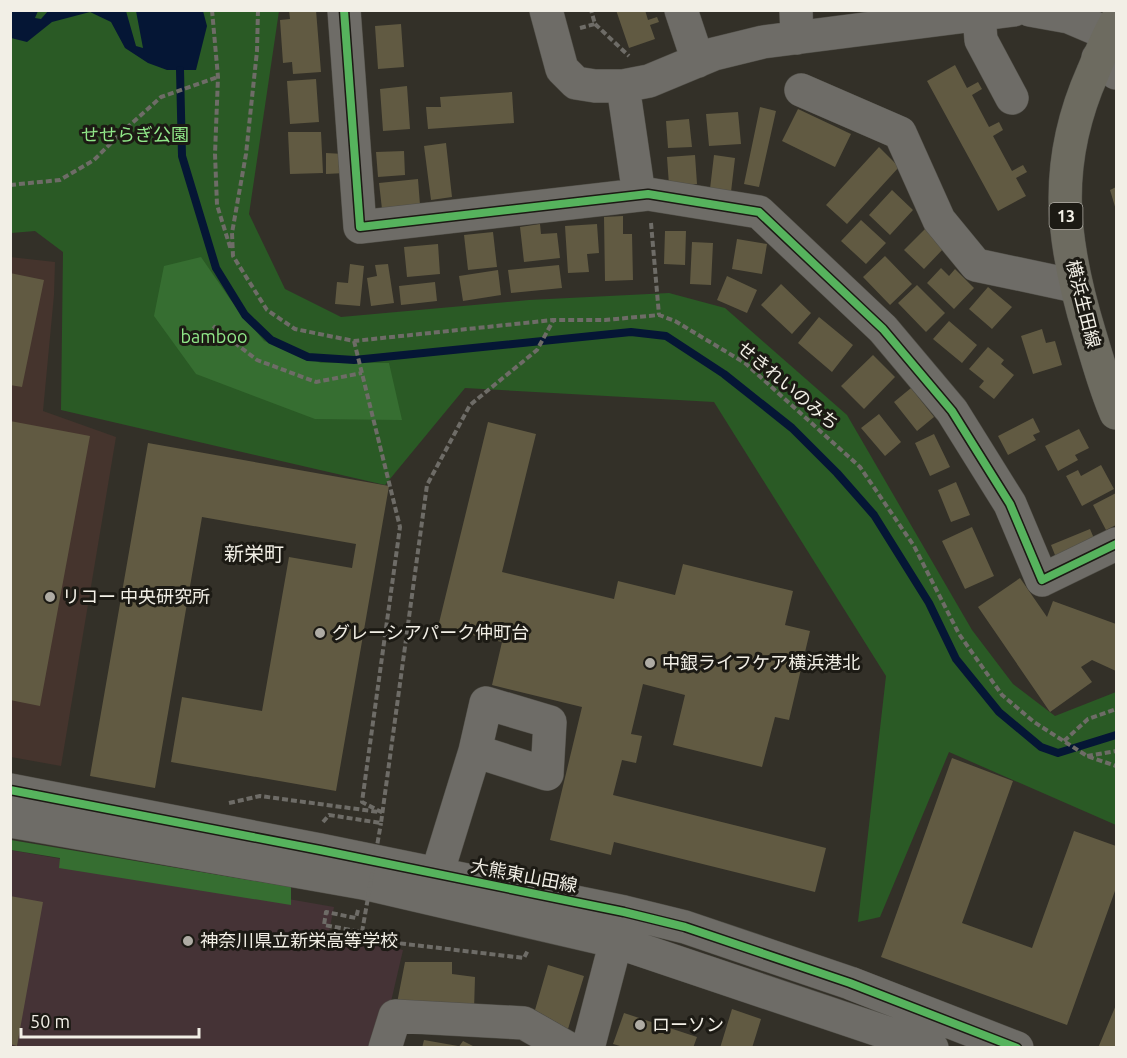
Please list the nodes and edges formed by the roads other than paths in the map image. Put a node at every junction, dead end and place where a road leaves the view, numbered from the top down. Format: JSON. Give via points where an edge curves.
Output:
{"nodes":[{"id":1,"x":344,"y":10,"type":"edge"},
{"id":2,"x":546,"y":10,"type":"edge"},
{"id":3,"x":681,"y":10,"type":"edge"},
{"id":4,"x":1014,"y":10,"type":"edge"},
{"id":5,"x":1030,"y":10,"type":"edge"},
{"id":6,"x":969,"y":14,"type":"edge"},
{"id":7,"x":796,"y":24,"type":"edge"},
{"id":8,"x":1110,"y":47,"type":"edge"},
{"id":9,"x":698,"y":61,"type":"junction"},
{"id":10,"x":623,"y":67,"type":"junction"},
{"id":11,"x":801,"y":90,"type":"dead end"},
{"id":12,"x":1012,"y":98,"type":"dead end"},
{"id":13,"x":643,"y":194,"type":"junction"},
{"id":14,"x":1075,"y":286,"type":"junction"},
{"id":15,"x":1116,"y":412,"type":"edge"},
{"id":16,"x":1116,"y":544,"type":"edge"},
{"id":17,"x":475,"y":751,"type":"dead end"},
{"id":18,"x":10,"y":790,"type":"edge"},
{"id":19,"x":10,"y":821,"type":"edge"},
{"id":20,"x":437,"y":874,"type":"junction"},
{"id":21,"x":620,"y":927,"type":"junction"},
{"id":22,"x":385,"y":1047,"type":"edge"},
{"id":23,"x":567,"y":1047,"type":"edge"},
{"id":24,"x":588,"y":1047,"type":"edge"},
{"id":25,"x":932,"y":1047,"type":"edge"},
{"id":26,"x":1017,"y":1047,"type":"edge"}],
"edges":[{"from":1,"to":13,"type":"street","via":[[360,227]]},
{"from":2,"to":10,"type":"street","via":[[562,69],[576,83],[595,87]]},
{"from":3,"to":9,"type":"street"},
{"from":4,"to":6,"type":"street"},
{"from":5,"to":8,"type":"street","via":[[1069,17]]},
{"from":6,"to":7,"type":"street"},
{"from":6,"to":12,"type":"street"},
{"from":7,"to":9,"type":"street","via":[[763,42]]},
{"from":8,"to":14,"type":"main road","name":"横浜生田線","number":"13","via":[[1080,100],[1070,137],[1065,175],[1066,220]]},
{"from":9,"to":10,"type":"street","via":[[649,81]]},
{"from":10,"to":13,"type":"street"},
{"from":11,"to":14,"type":"street","via":[[900,133],[939,220],[976,265]]},
{"from":13,"to":16,"type":"street","via":[[759,212],[883,329],[952,411],[1010,504],[1042,580]]},
{"from":14,"to":15,"type":"main road","name":"横浜生田線","number":"13"},
{"from":17,"to":20,"type":"street"},
{"from":18,"to":20,"type":"street","name":"大熊東山田線"},
{"from":19,"to":21,"type":"street","name":"大熊東山田線"},
{"from":20,"to":21,"type":"street","name":"大熊東山田線"},
{"from":21,"to":24,"type":"street"},
{"from":21,"to":25,"type":"street","name":"大熊東山田線"},
{"from":21,"to":26,"type":"street","name":"大熊東山田線","via":[[685,927],[850,982]]},
{"from":22,"to":23,"type":"street","via":[[395,1016],[524,1023]]}]}
